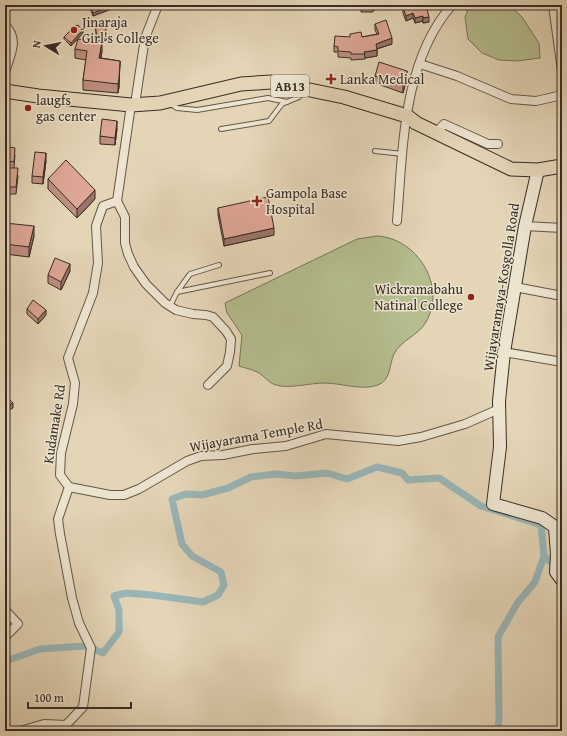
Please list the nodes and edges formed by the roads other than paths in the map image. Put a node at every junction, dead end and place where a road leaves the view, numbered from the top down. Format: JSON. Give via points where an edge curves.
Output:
{"nodes":[{"id":1,"x":158,"y":5,"type":"edge"},
{"id":2,"x":452,"y":5,"type":"edge"},
{"id":3,"x":553,"y":5,"type":"edge"},
{"id":4,"x":5,"y":25,"type":"edge"},
{"id":5,"x":560,"y":40,"type":"edge"},
{"id":6,"x":420,"y":64,"type":"junction"},
{"id":7,"x":562,"y":71,"type":"edge"},
{"id":8,"x":5,"y":72,"type":"edge"},
{"id":9,"x":305,"y":88,"type":"junction"},
{"id":10,"x":5,"y":91,"type":"edge"},
{"id":11,"x":562,"y":96,"type":"edge"},
{"id":12,"x":167,"y":102,"type":"junction"},
{"id":13,"x":287,"y":102,"type":"junction"},
{"id":14,"x":133,"y":105,"type":"junction"},
{"id":15,"x":407,"y":116,"type":"junction"},
{"id":16,"x":221,"y":129,"type":"dead end"},
{"id":17,"x":436,"y":132,"type":"junction"},
{"id":18,"x":498,"y":144,"type":"dead end"},
{"id":19,"x":375,"y":151,"type":"dead end"},
{"id":20,"x":403,"y":154,"type":"junction"},
{"id":21,"x":562,"y":166,"type":"edge"},
{"id":22,"x":538,"y":170,"type":"junction"},
{"id":23,"x":117,"y":201,"type":"junction"},
{"id":24,"x":397,"y":221,"type":"dead end"},
{"id":25,"x":525,"y":226,"type":"junction"},
{"id":26,"x":562,"y":228,"type":"edge"},
{"id":27,"x":219,"y":265,"type":"dead end"},
{"id":28,"x":270,"y":273,"type":"dead end"},
{"id":29,"x":514,"y":287,"type":"junction"},
{"id":30,"x":177,"y":292,"type":"junction"},
{"id":31,"x":562,"y":296,"type":"edge"},
{"id":32,"x":170,"y":306,"type":"junction"},
{"id":33,"x":504,"y":352,"type":"junction"},
{"id":34,"x":562,"y":362,"type":"edge"},
{"id":35,"x":208,"y":385,"type":"dead end"},
{"id":36,"x":499,"y":409,"type":"junction"},
{"id":37,"x":69,"y":487,"type":"junction"},
{"id":38,"x":559,"y":576,"type":"edge"},
{"id":39,"x":5,"y":610,"type":"edge"},
{"id":40,"x":5,"y":637,"type":"edge"},
{"id":41,"x":20,"y":731,"type":"edge"}],
"edges":[{"from":1,"to":14,"type":"street","via":[[145,38]]},
{"from":2,"to":6,"type":"street","via":[[429,37]]},
{"from":3,"to":5,"type":"street"},
{"from":4,"to":8,"type":"street","via":[[13,34],[13,43]]},
{"from":5,"to":7,"type":"street"},
{"from":6,"to":11,"type":"street","via":[[457,76],[511,99],[536,101]]},
{"from":6,"to":15,"type":"street"},
{"from":9,"to":12,"type":"main road","number":"AB13","via":[[270,82],[241,84]]},
{"from":9,"to":13,"type":"lane","via":[[299,97]]},
{"from":9,"to":15,"type":"main road","number":"AB13"},
{"from":10,"to":14,"type":"main road","number":"AB13"},
{"from":12,"to":13,"type":"lane","via":[[177,108],[197,110],[268,98]]},
{"from":12,"to":14,"type":"main road","number":"AB13"},
{"from":13,"to":16,"type":"lane","via":[[282,104],[270,121]]},
{"from":14,"to":23,"type":"street"},
{"from":15,"to":17,"type":"main road","number":"AB13"},
{"from":15,"to":20,"type":"street"},
{"from":17,"to":18,"type":"street","via":[[444,124],[488,144]]},
{"from":17,"to":22,"type":"main road","number":"AB13","via":[[511,168]]},
{"from":19,"to":20,"type":"lane"},
{"from":20,"to":24,"type":"street"},
{"from":21,"to":22,"type":"main road","number":"AB13"},
{"from":22,"to":25,"type":"street","name":"Wijayaramaya-Kosgolla Road"},
{"from":23,"to":32,"type":"street","via":[[125,217],[125,243],[134,267],[146,284]]},
{"from":23,"to":37,"type":"street","name":"Kudamake Rd","via":[[104,206],[96,226],[98,263],[93,293],[68,358],[75,383],[61,453],[60,475]]},
{"from":25,"to":26,"type":"street"},
{"from":25,"to":29,"type":"street","name":"Wijayaramaya-Kosgolla Road"},
{"from":27,"to":30,"type":"lane","via":[[190,274]]},
{"from":28,"to":30,"type":"lane"},
{"from":29,"to":31,"type":"street"},
{"from":29,"to":33,"type":"street","name":"Wijayaramaya-Kosgolla Road"},
{"from":30,"to":32,"type":"lane"},
{"from":32,"to":35,"type":"street","via":[[176,310],[213,317],[231,340],[227,366]]},
{"from":33,"to":34,"type":"street"},
{"from":33,"to":36,"type":"street","name":"Wijayaramaya-Kosgolla Road"},
{"from":36,"to":37,"type":"street","name":"Wijayarama Temple Rd","via":[[465,424],[398,441],[326,434],[286,446],[201,456],[187,460],[139,489],[124,495],[110,495]]},
{"from":36,"to":38,"type":"street","name":"Wijayaramaya-Kosgolla Road","via":[[500,447],[493,504],[542,518],[554,527]]},
{"from":37,"to":41,"type":"street","via":[[58,519],[72,598],[79,623],[91,648],[83,707],[66,725],[44,724]]},
{"from":39,"to":40,"type":"street","via":[[18,624]]}]}
